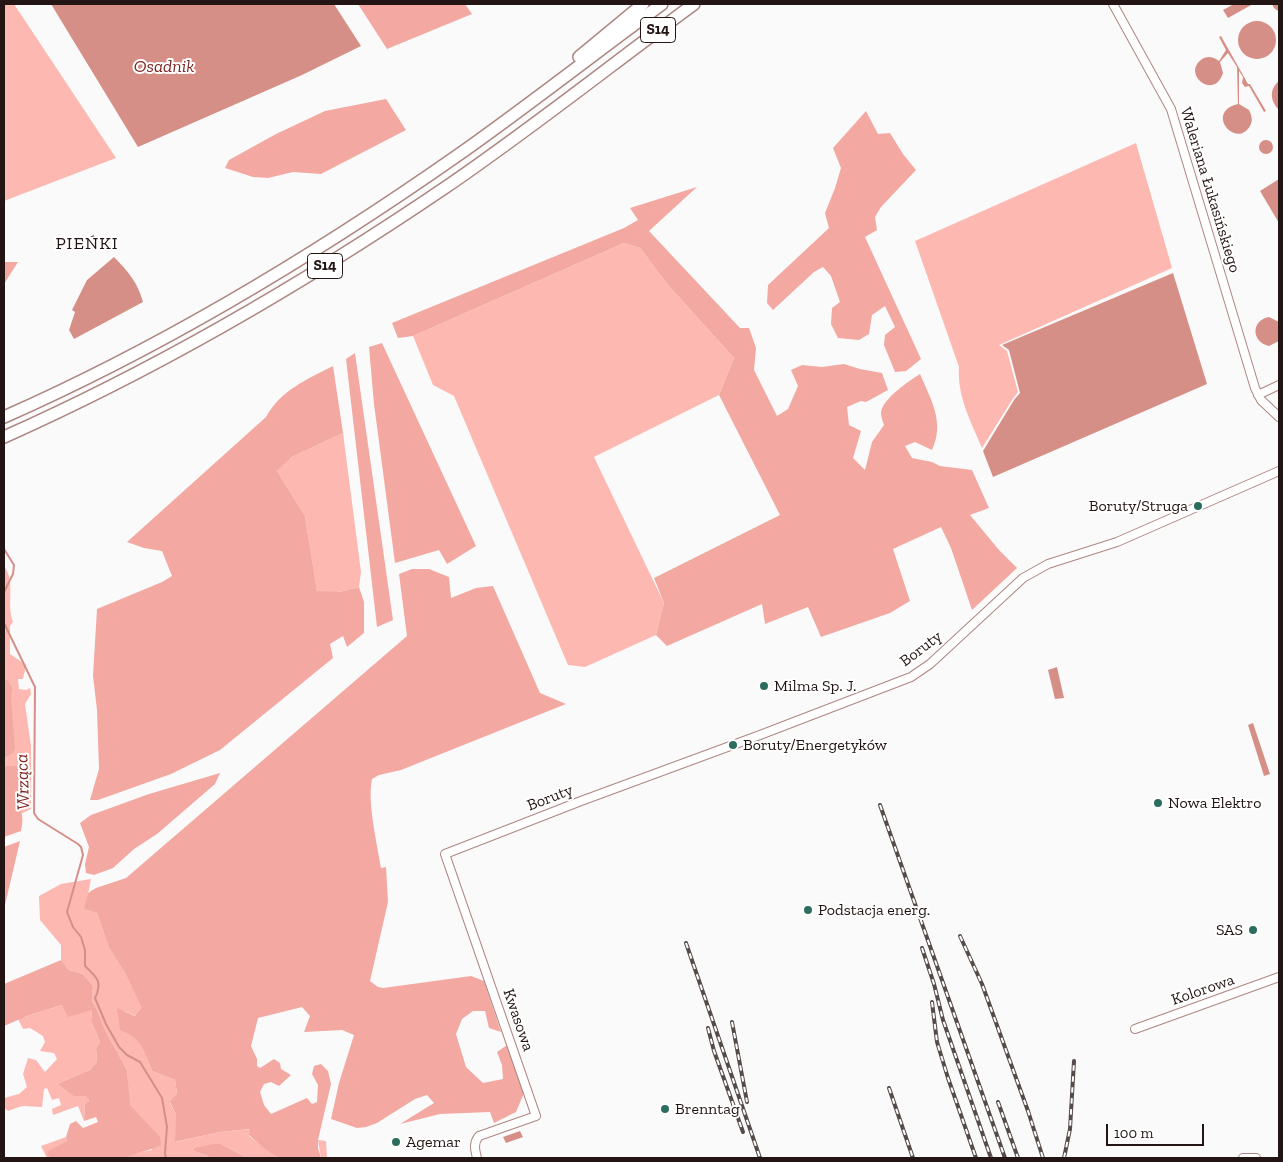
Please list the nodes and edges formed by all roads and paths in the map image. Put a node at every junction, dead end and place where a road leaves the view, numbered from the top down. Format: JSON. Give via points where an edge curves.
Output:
{"nodes":[{"id":1,"x":643,"y":4,"type":"edge"},
{"id":2,"x":662,"y":4,"type":"edge"},
{"id":3,"x":694,"y":4,"type":"edge"},
{"id":4,"x":1113,"y":4,"type":"edge"},
{"id":5,"x":514,"y":115,"type":"junction"},
{"id":6,"x":1279,"y":386,"type":"edge"},
{"id":7,"x":1258,"y":395,"type":"junction"},
{"id":8,"x":4,"y":416,"type":"edge"},
{"id":9,"x":1279,"y":417,"type":"edge"},
{"id":10,"x":4,"y":437,"type":"edge"},
{"id":11,"x":1279,"y":471,"type":"edge"},
{"id":12,"x":445,"y":854,"type":"joint"},
{"id":13,"x":1279,"y":977,"type":"edge"},
{"id":14,"x":1136,"y":1030,"type":"dead end"},
{"id":15,"x":477,"y":1158,"type":"edge"},
{"id":16,"x":1243,"y":1158,"type":"edge"},
{"id":17,"x":1256,"y":1158,"type":"edge"}],
"edges":[{"from":1,"to":5,"type":"highway"},
{"from":2,"to":5,"type":"highway","number":"S14"},
{"from":3,"to":10,"type":"highway","number":"S14","via":[[447,186],[298,284],[152,365]]},
{"from":4,"to":7,"type":"street","name":"Waleriana Łukasińskiego","via":[[1171,109]]},
{"from":5,"to":8,"type":"highway","number":"S14","via":[[399,196],[279,273],[143,349]]},
{"from":6,"to":7,"type":"street"},
{"from":7,"to":9,"type":"street"},
{"from":11,"to":12,"type":"street","name":"Boruty","via":[[1116,542],[1035,570],[930,664],[911,676]]},
{"from":12,"to":15,"type":"street","name":"Kwasowa","via":[[536,1116],[479,1136],[475,1142]]},
{"from":13,"to":14,"type":"street","name":"Kolorowa"},
{"from":16,"to":17,"type":"street"}]}
